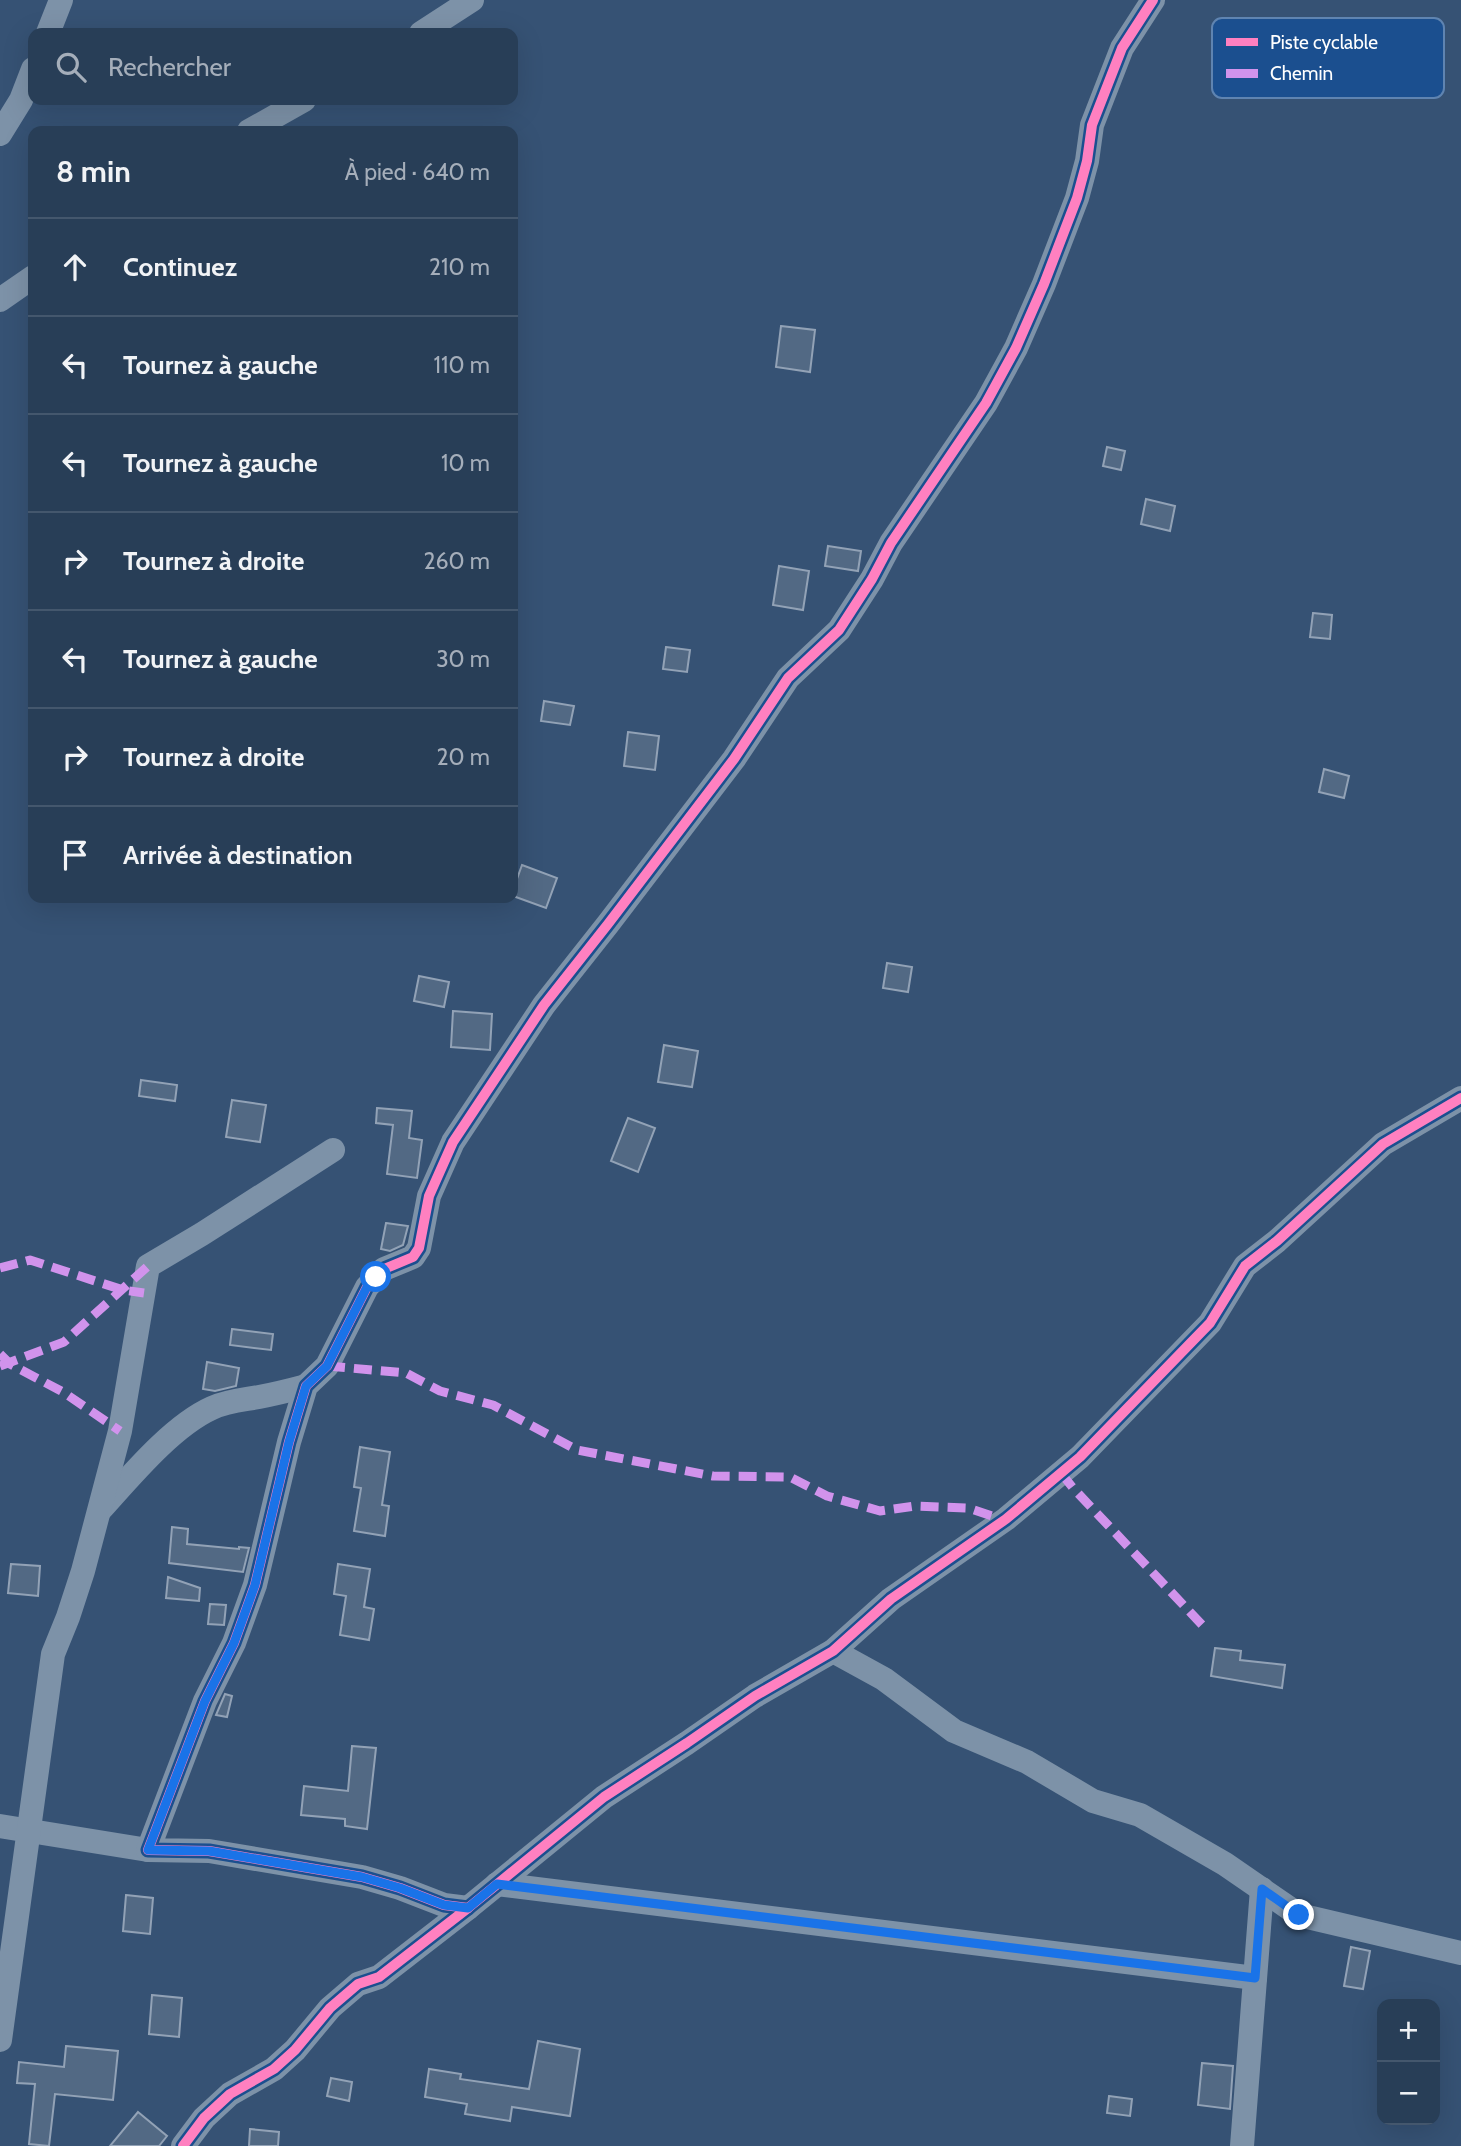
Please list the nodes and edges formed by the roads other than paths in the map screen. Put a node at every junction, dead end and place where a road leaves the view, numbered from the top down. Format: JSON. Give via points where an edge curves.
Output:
{"nodes":[{"id":1,"x":61,"y":0,"type":"edge"},
{"id":2,"x":472,"y":0,"type":"edge"},
{"id":3,"x":1153,"y":0,"type":"edge"},
{"id":4,"x":50,"y":28,"type":"edge"},
{"id":5,"x":429,"y":28,"type":"edge"},
{"id":6,"x":28,"y":82,"type":"edge"},
{"id":7,"x":295,"y":105,"type":"edge"},
{"id":8,"x":258,"y":126,"type":"edge"},
{"id":9,"x":0,"y":134,"type":"edge"},
{"id":10,"x":28,"y":280,"type":"edge"},
{"id":11,"x":0,"y":300,"type":"edge"},
{"id":12,"x":1461,"y":1098,"type":"edge"},
{"id":13,"x":333,"y":1150,"type":"dead end"},
{"id":14,"x":306,"y":1386,"type":"junction"},
{"id":15,"x":98,"y":1512,"type":"junction"},
{"id":16,"x":833,"y":1651,"type":"junction"},
{"id":17,"x":0,"y":1826,"type":"edge"},
{"id":18,"x":30,"y":1830,"type":"junction"},
{"id":19,"x":148,"y":1850,"type":"junction"},
{"id":20,"x":497,"y":1884,"type":"junction"},
{"id":21,"x":1262,"y":1889,"type":"junction"},
{"id":22,"x":468,"y":1908,"type":"junction"},
{"id":23,"x":1461,"y":1953,"type":"edge"},
{"id":24,"x":1255,"y":1978,"type":"junction"},
{"id":25,"x":0,"y":2040,"type":"edge"},
{"id":26,"x":183,"y":2146,"type":"edge"},
{"id":27,"x":1242,"y":2146,"type":"edge"}],
"edges":[{"from":1,"to":4,"type":"street"},
{"from":2,"to":5,"type":"street"},
{"from":3,"to":14,"type":"street","via":[[1122,48],[1091,125],[1077,198],[1016,348],[986,403],[891,543],[839,631],[788,678],[734,759],[544,1005],[453,1142],[429,1196],[419,1248],[413,1256],[384,1269],[367,1287],[327,1366]]},
{"from":6,"to":9,"type":"street"},
{"from":7,"to":8,"type":"street"},
{"from":10,"to":11,"type":"street"},
{"from":12,"to":16,"type":"street","via":[[1383,1144],[1245,1266],[1210,1323],[1080,1457],[1004,1520],[891,1599]]},
{"from":13,"to":15,"type":"street","via":[[148,1266],[120,1431]]},
{"from":14,"to":15,"type":"street","via":[[210,1409],[150,1456]]},
{"from":14,"to":19,"type":"street","via":[[255,1585]]},
{"from":15,"to":18,"type":"street","via":[[83,1571],[53,1654]]},
{"from":16,"to":20,"type":"street","via":[[755,1696],[604,1797]]},
{"from":16,"to":21,"type":"street","via":[[884,1679],[954,1731],[1027,1762],[1093,1801],[1140,1815]]},
{"from":17,"to":18,"type":"street"},
{"from":18,"to":19,"type":"street"},
{"from":18,"to":25,"type":"street"},
{"from":19,"to":22,"type":"street","via":[[209,1851],[362,1877],[444,1905]]},
{"from":20,"to":22,"type":"street"},
{"from":20,"to":24,"type":"street"},
{"from":21,"to":23,"type":"street","via":[[1299,1915]]},
{"from":21,"to":24,"type":"street"},
{"from":22,"to":26,"type":"street","via":[[379,1977],[358,1984],[274,2069],[229,2094]]},
{"from":24,"to":27,"type":"street"}]}
